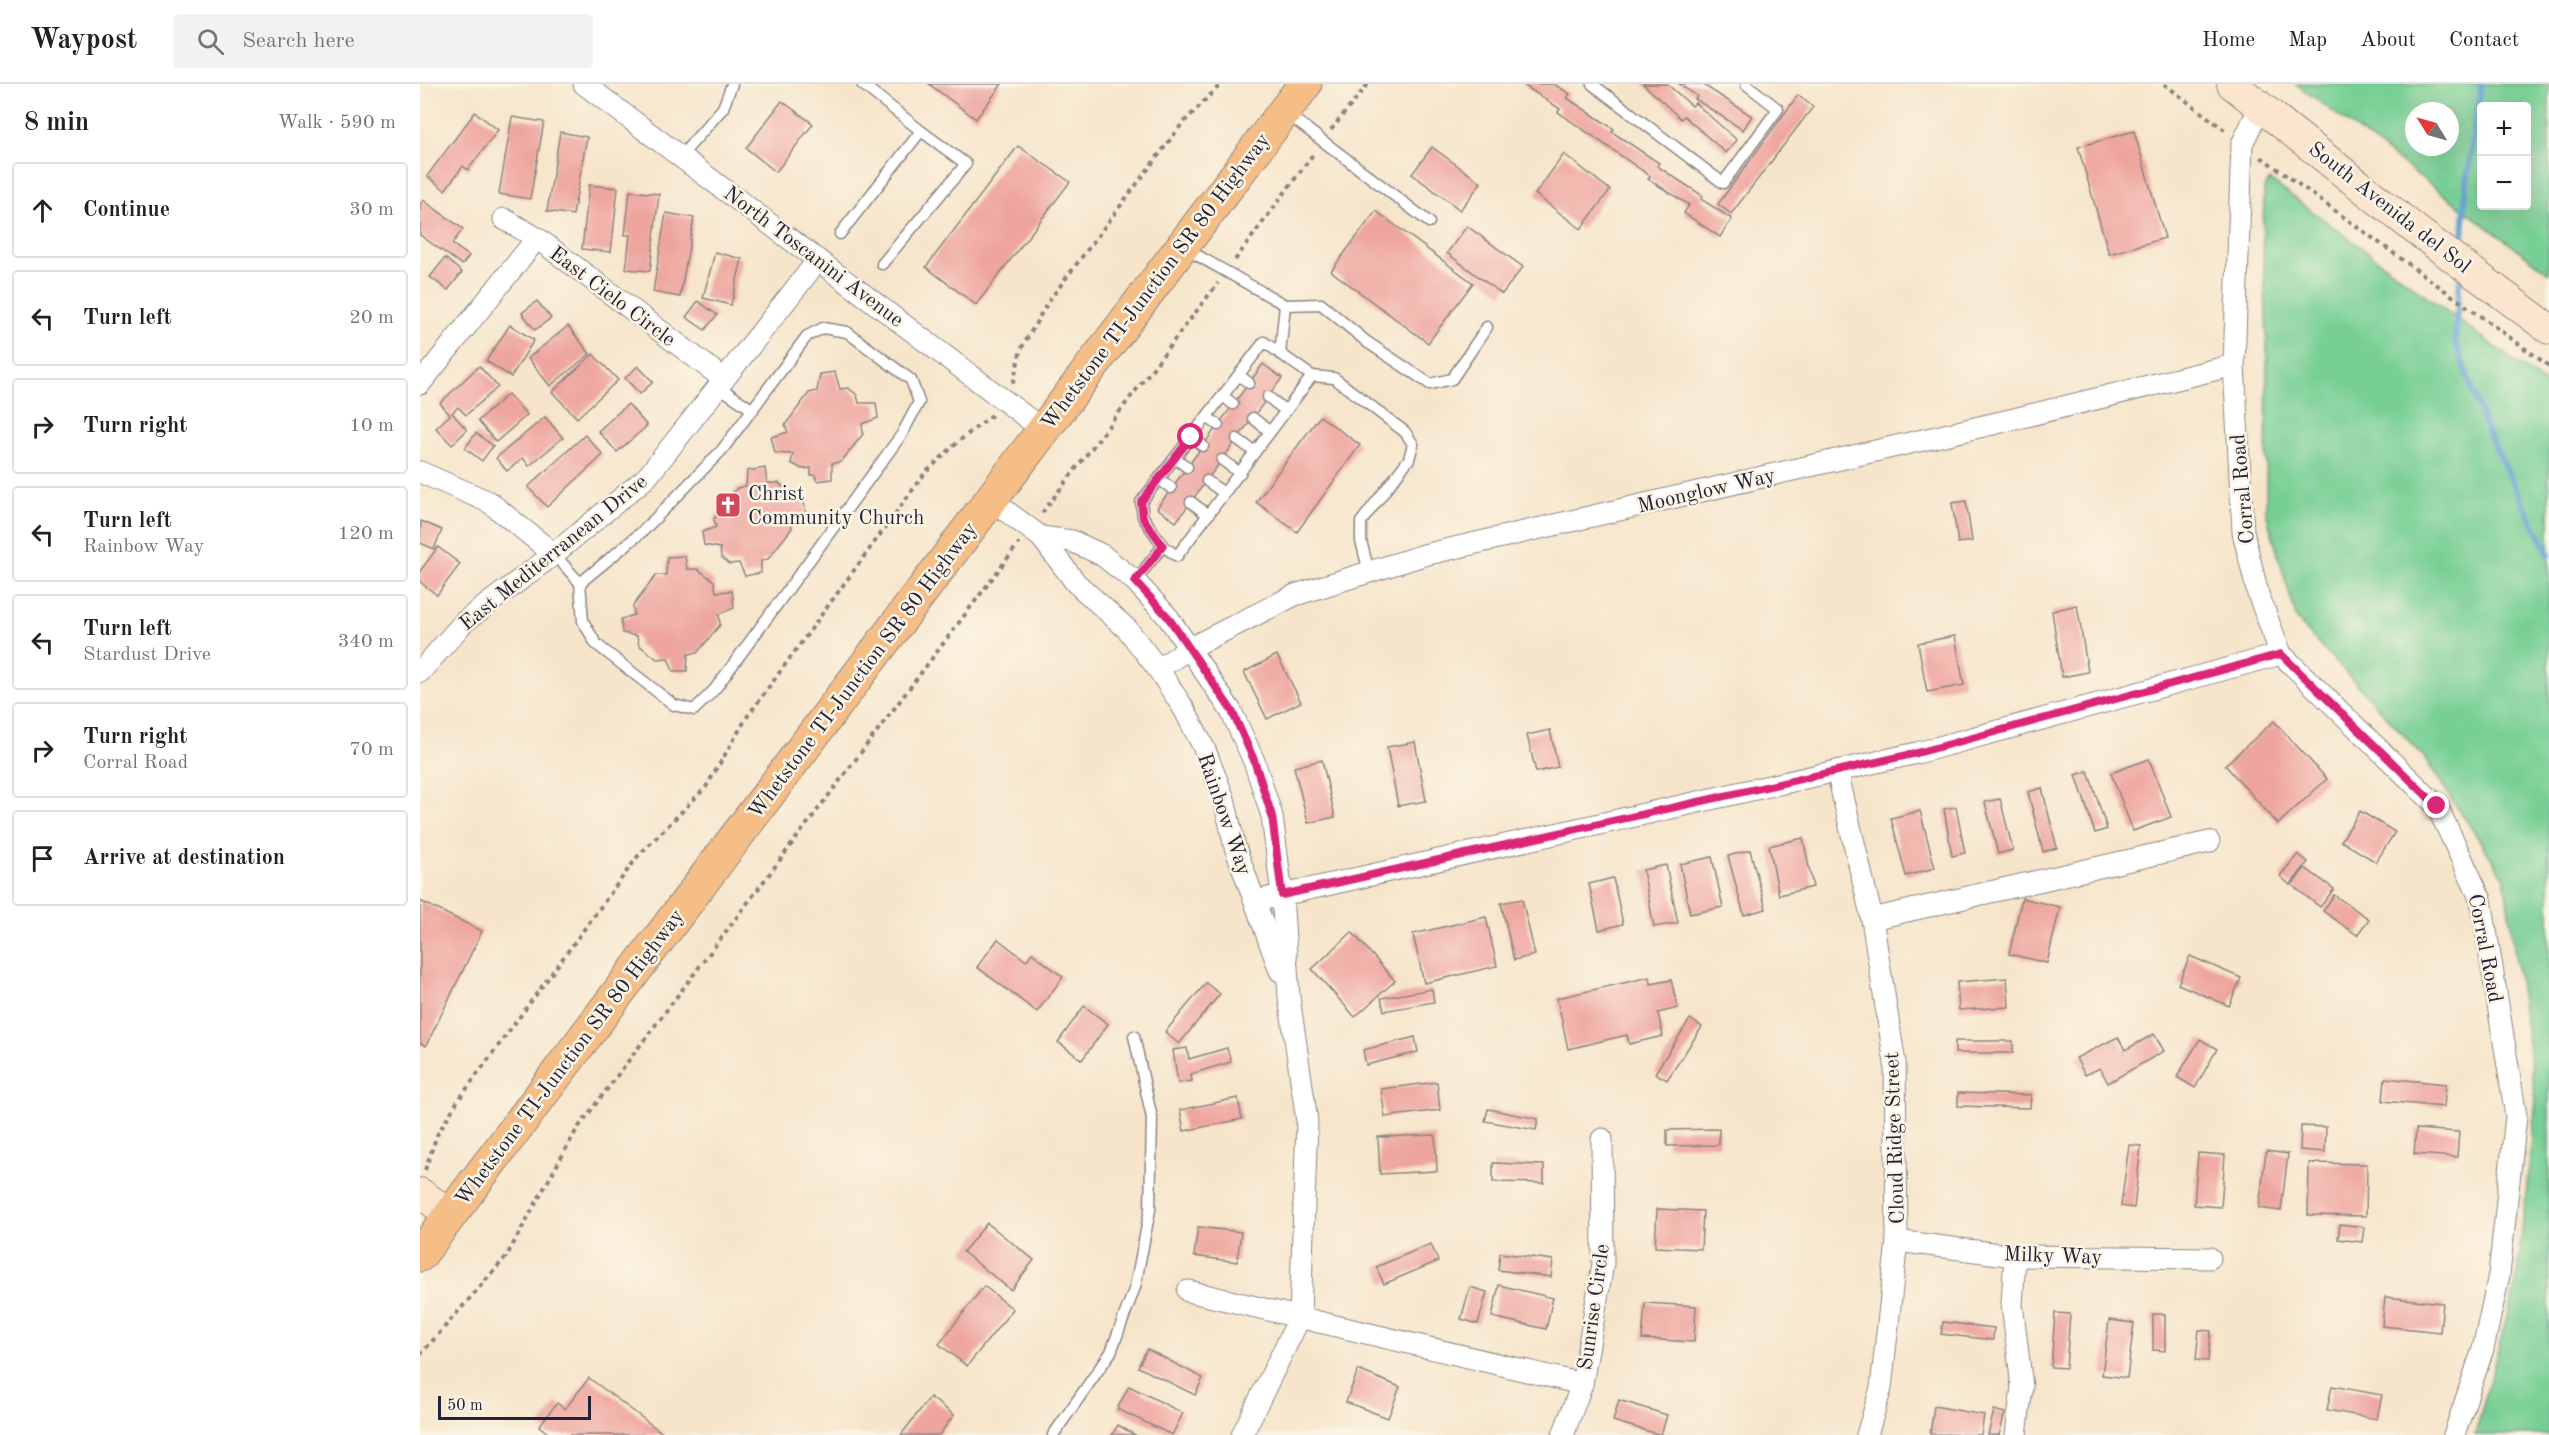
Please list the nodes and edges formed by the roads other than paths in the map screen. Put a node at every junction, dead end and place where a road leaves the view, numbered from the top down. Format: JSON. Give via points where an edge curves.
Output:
{"nodes":[{"id":1,"x":584,"y":84,"type":"edge"},
{"id":2,"x":732,"y":84,"type":"edge"},
{"id":3,"x":862,"y":84,"type":"edge"},
{"id":4,"x":1305,"y":84,"type":"edge"},
{"id":5,"x":1592,"y":84,"type":"edge"},
{"id":6,"x":1746,"y":84,"type":"edge"},
{"id":7,"x":2232,"y":84,"type":"edge"},
{"id":8,"x":2261,"y":105,"type":"junction"},
{"id":9,"x":1284,"y":111,"type":"junction"},
{"id":10,"x":921,"y":131,"type":"junction"},
{"id":11,"x":681,"y":156,"type":"junction"},
{"id":12,"x":504,"y":219,"type":"dead end"},
{"id":13,"x":1429,"y":222,"type":"dead end"},
{"id":14,"x":840,"y":234,"type":"dead end"},
{"id":15,"x":537,"y":238,"type":"junction"},
{"id":16,"x":1181,"y":246,"type":"junction"},
{"id":17,"x":818,"y":260,"type":"junction"},
{"id":18,"x":882,"y":264,"type":"dead end"},
{"id":19,"x":1285,"y":305,"type":"junction"},
{"id":20,"x":1486,"y":327,"type":"dead end"},
{"id":21,"x":2549,"y":329,"type":"edge"},
{"id":22,"x":1280,"y":354,"type":"junction"},
{"id":23,"x":2234,"y":365,"type":"junction"},
{"id":24,"x":1239,"y":375,"type":"junction"},
{"id":25,"x":1312,"y":376,"type":"junction"},
{"id":26,"x":722,"y":383,"type":"junction"},
{"id":27,"x":1250,"y":383,"type":"dead end"},
{"id":28,"x":420,"y":384,"type":"edge"},
{"id":29,"x":1222,"y":396,"type":"junction"},
{"id":30,"x":1268,"y":397,"type":"dead end"},
{"id":31,"x":1233,"y":404,"type":"dead end"},
{"id":32,"x":753,"y":411,"type":"junction"},
{"id":33,"x":1286,"y":411,"type":"junction"},
{"id":34,"x":1207,"y":417,"type":"junction"},
{"id":35,"x":1253,"y":418,"type":"dead end"},
{"id":36,"x":1218,"y":425,"type":"dead end"},
{"id":37,"x":1042,"y":429,"type":"junction"},
{"id":38,"x":1270,"y":432,"type":"junction"},
{"id":39,"x":1191,"y":437,"type":"junction"},
{"id":40,"x":1237,"y":439,"type":"dead end"},
{"id":41,"x":1203,"y":446,"type":"dead end"},
{"id":42,"x":1255,"y":452,"type":"junction"},
{"id":43,"x":1175,"y":458,"type":"junction"},
{"id":44,"x":1222,"y":460,"type":"dead end"},
{"id":45,"x":1187,"y":467,"type":"dead end"},
{"id":46,"x":420,"y":472,"type":"edge"},
{"id":47,"x":1240,"y":473,"type":"junction"},
{"id":48,"x":1159,"y":479,"type":"junction"},
{"id":49,"x":1207,"y":481,"type":"dead end"},
{"id":50,"x":1171,"y":488,"type":"dead end"},
{"id":51,"x":1224,"y":493,"type":"junction"},
{"id":52,"x":991,"y":500,"type":"junction"},
{"id":53,"x":1191,"y":502,"type":"dead end"},
{"id":54,"x":1208,"y":515,"type":"junction"},
{"id":55,"x":1036,"y":532,"type":"junction"},
{"id":56,"x":1163,"y":546,"type":"junction"},
{"id":57,"x":554,"y":554,"type":"junction"},
{"id":58,"x":1369,"y":572,"type":"junction"},
{"id":59,"x":1135,"y":581,"type":"junction"},
{"id":60,"x":580,"y":583,"type":"junction"},
{"id":61,"x":1190,"y":648,"type":"junction"},
{"id":62,"x":2281,"y":654,"type":"junction"},
{"id":63,"x":1158,"y":669,"type":"junction"},
{"id":64,"x":420,"y":672,"type":"edge"},
{"id":65,"x":1838,"y":771,"type":"junction"},
{"id":66,"x":2209,"y":842,"type":"dead end"},
{"id":67,"x":1282,"y":895,"type":"junction"},
{"id":68,"x":1255,"y":901,"type":"junction"},
{"id":69,"x":1872,"y":919,"type":"junction"},
{"id":70,"x":1289,"y":997,"type":"junction"},
{"id":71,"x":1134,"y":1036,"type":"dead end"},
{"id":72,"x":1602,"y":1139,"type":"dead end"},
{"id":73,"x":422,"y":1183,"type":"edge"},
{"id":74,"x":450,"y":1214,"type":"junction"},
{"id":75,"x":1897,"y":1241,"type":"junction"},
{"id":76,"x":420,"y":1255,"type":"edge"},
{"id":77,"x":2015,"y":1256,"type":"junction"},
{"id":78,"x":2210,"y":1258,"type":"dead end"},
{"id":79,"x":1188,"y":1291,"type":"dead end"},
{"id":80,"x":1300,"y":1317,"type":"junction"},
{"id":81,"x":1582,"y":1384,"type":"junction"},
{"id":82,"x":1053,"y":1435,"type":"edge"},
{"id":83,"x":1242,"y":1435,"type":"edge"},
{"id":84,"x":1563,"y":1435,"type":"edge"},
{"id":85,"x":1867,"y":1435,"type":"edge"},
{"id":86,"x":2016,"y":1435,"type":"edge"},
{"id":87,"x":2454,"y":1435,"type":"edge"}],
"edges":[{"from":1,"to":11,"type":"street","name":"North Toscanini Avenue"},
{"from":2,"to":11,"type":"lane","via":[[723,108]]},
{"from":3,"to":10,"type":"lane"},
{"from":4,"to":9,"type":"highway","name":"Whetstone TI-Junction SR 80 Highway"},
{"from":5,"to":6,"type":"lane","via":[[1723,183],[1778,109]]},
{"from":7,"to":8,"type":"street","name":"South Avenida del Sol"},
{"from":8,"to":21,"type":"street","name":"South Avenida del Sol","via":[[2416,230]]},
{"from":8,"to":23,"type":"street","name":"Corral Road","via":[[2242,144]]},
{"from":9,"to":13,"type":"lane"},
{"from":9,"to":16,"type":"highway","name":"Whetstone TI-Junction SR 80 Highway"},
{"from":10,"to":14,"type":"lane"},
{"from":10,"to":18,"type":"lane","via":[[966,164]]},
{"from":11,"to":17,"type":"street","name":"North Toscanini Avenue"},
{"from":12,"to":15,"type":"street"},
{"from":15,"to":26,"type":"street","name":"East Cielo Circle"},
{"from":15,"to":28,"type":"street","name":"East Cielo Circle"},
{"from":16,"to":19,"type":"lane"},
{"from":16,"to":37,"type":"highway","name":"Whetstone TI-Junction SR 80 Highway"},
{"from":17,"to":26,"type":"street","name":"East Mediterranean Drive"},
{"from":17,"to":37,"type":"street","name":"North Toscanini Avenue"},
{"from":19,"to":20,"type":"lane","via":[[1321,304],[1367,342],[1430,384],[1452,379]]},
{"from":19,"to":22,"type":"lane"},
{"from":22,"to":24,"type":"lane","via":[[1264,342]]},
{"from":22,"to":25,"type":"lane"},
{"from":23,"to":58,"type":"street","name":"Moonglow Way","via":[[1424,555]]},
{"from":23,"to":62,"type":"street","name":"Corral Road","via":[[2242,532],[2258,594]]},
{"from":24,"to":27,"type":"lane"},
{"from":24,"to":29,"type":"lane"},
{"from":25,"to":33,"type":"lane"},
{"from":25,"to":58,"type":"lane","via":[[1334,378],[1405,432],[1413,444],[1409,459],[1361,522],[1361,541]]},
{"from":26,"to":32,"type":"lane"},
{"from":26,"to":57,"type":"street","name":"East Mediterranean Drive","via":[[647,477]]},
{"from":29,"to":31,"type":"lane"},
{"from":29,"to":34,"type":"lane"},
{"from":30,"to":33,"type":"lane"},
{"from":32,"to":60,"type":"lane","via":[[722,450],[643,531]]},
{"from":32,"to":60,"type":"lane","via":[[807,336],[823,328],[847,332],[911,380],[919,402],[902,434],[715,689],[694,710],[674,705],[596,644],[583,621]]},
{"from":33,"to":38,"type":"lane"},
{"from":34,"to":36,"type":"lane"},
{"from":34,"to":39,"type":"lane"},
{"from":35,"to":38,"type":"lane"},
{"from":37,"to":52,"type":"highway","name":"Whetstone TI-Junction SR 80 Highway"},
{"from":38,"to":42,"type":"lane"},
{"from":39,"to":41,"type":"lane"},
{"from":39,"to":43,"type":"lane"},
{"from":40,"to":42,"type":"lane"},
{"from":42,"to":47,"type":"lane"},
{"from":43,"to":45,"type":"lane"},
{"from":43,"to":48,"type":"lane"},
{"from":44,"to":47,"type":"lane"},
{"from":46,"to":57,"type":"street","via":[[489,502]]},
{"from":47,"to":51,"type":"lane"},
{"from":48,"to":50,"type":"lane"},
{"from":48,"to":56,"type":"lane","via":[[1141,502],[1143,518]]},
{"from":49,"to":51,"type":"lane"},
{"from":51,"to":54,"type":"lane"},
{"from":52,"to":55,"type":"street","name":"Rainbow Way"},
{"from":52,"to":74,"type":"highway","name":"Whetstone TI-Junction SR 80 Highway"},
{"from":53,"to":54,"type":"lane"},
{"from":54,"to":56,"type":"lane","via":[[1177,556]]},
{"from":55,"to":59,"type":"street","name":"Rainbow Way","via":[[1072,541],[1102,555]]},
{"from":55,"to":63,"type":"street","name":"Rainbow Way","via":[[1076,583],[1128,630]]},
{"from":56,"to":59,"type":"lane"},
{"from":57,"to":60,"type":"lane"},
{"from":57,"to":64,"type":"street","name":"East Mediterranean Drive","via":[[464,622]]},
{"from":58,"to":61,"type":"street","name":"Moonglow Way","via":[[1295,595]]},
{"from":59,"to":61,"type":"street","name":"Rainbow Way"},
{"from":61,"to":63,"type":"street","name":"Moonglow Way"},
{"from":61,"to":67,"type":"street","name":"Rainbow Way","via":[[1232,711],[1254,760],[1272,816]]},
{"from":62,"to":65,"type":"street"},
{"from":62,"to":87,"type":"street","name":"Corral Road","via":[[2437,806],[2481,900],[2516,1116],[2499,1275],[2483,1350]]},
{"from":63,"to":68,"type":"street","name":"Rainbow Way","via":[[1205,750]]},
{"from":65,"to":67,"type":"street"},
{"from":65,"to":69,"type":"street","name":"Cloud Ridge Street"},
{"from":66,"to":69,"type":"street"},
{"from":67,"to":68,"type":"street"},
{"from":67,"to":70,"type":"street","name":"Rainbow Way"},
{"from":68,"to":70,"type":"street","name":"Rainbow Way"},
{"from":69,"to":75,"type":"street","name":"Cloud Ridge Street","via":[[1895,1063]]},
{"from":70,"to":80,"type":"street","name":"Rainbow Way","via":[[1307,1121]]},
{"from":71,"to":82,"type":"lane","via":[[1152,1118],[1150,1210],[1135,1287],[1111,1352]]},
{"from":72,"to":81,"type":"street","name":"Sunrise Circle","via":[[1603,1264]]},
{"from":73,"to":74,"type":"street"},
{"from":74,"to":76,"type":"highway","name":"Whetstone TI-Junction SR 80 Highway"},
{"from":75,"to":77,"type":"street","name":"Milky Way"},
{"from":75,"to":85,"type":"street","name":"Cloud Ridge Street","via":[[1881,1388]]},
{"from":77,"to":78,"type":"street","name":"Milky Way"},
{"from":77,"to":86,"type":"street","via":[[2012,1304],[2022,1387]]},
{"from":79,"to":80,"type":"street"},
{"from":80,"to":81,"type":"street"},
{"from":80,"to":83,"type":"street","name":"Rainbow Way"},
{"from":81,"to":84,"type":"street","name":"Sunrise Circle"}]}
